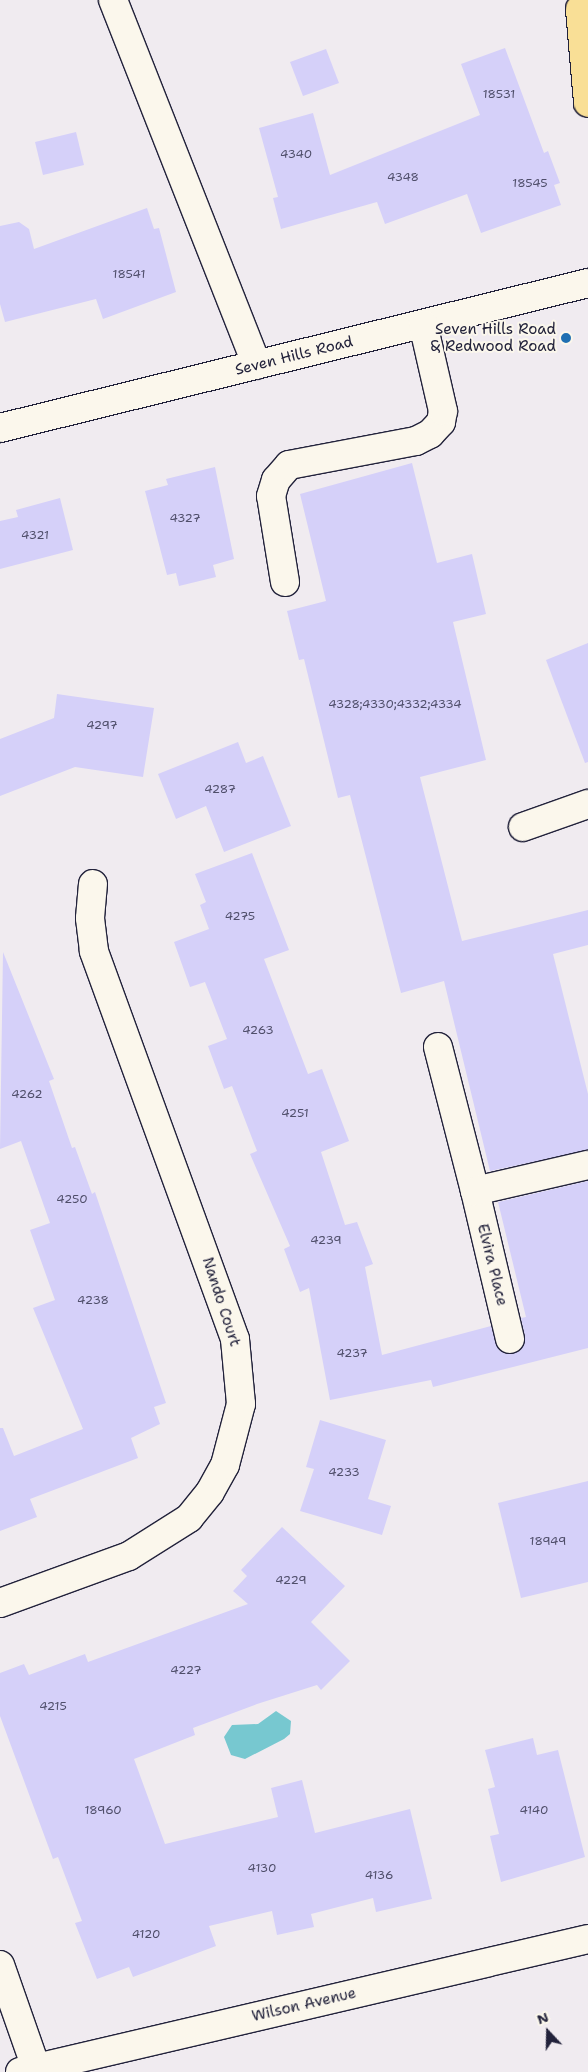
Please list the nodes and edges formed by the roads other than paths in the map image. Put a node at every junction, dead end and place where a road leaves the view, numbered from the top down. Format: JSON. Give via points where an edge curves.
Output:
{"nodes":[{"id":1,"x":113,"y":0,"type":"edge"},
{"id":2,"x":581,"y":10,"type":"edge"},
{"id":3,"x":588,"y":103,"type":"edge"},
{"id":4,"x":588,"y":283,"type":"edge"},
{"id":5,"x":423,"y":324,"type":"junction"},
{"id":6,"x":257,"y":365,"type":"junction"},
{"id":7,"x":0,"y":428,"type":"edge"},
{"id":8,"x":285,"y":582,"type":"dead end"},
{"id":9,"x":588,"y":804,"type":"edge"},
{"id":10,"x":523,"y":827,"type":"dead end"},
{"id":11,"x":93,"y":884,"type":"dead end"},
{"id":12,"x":438,"y":1047,"type":"dead end"},
{"id":13,"x":588,"y":1165,"type":"edge"},
{"id":14,"x":475,"y":1191,"type":"junction"},
{"id":15,"x":510,"y":1339,"type":"dead end"},
{"id":16,"x":0,"y":1603,"type":"edge"},
{"id":17,"x":588,"y":1939,"type":"edge"},
{"id":18,"x":0,"y":1965,"type":"edge"},
{"id":19,"x":28,"y":2070,"type":"edge"}],
"edges":[{"from":1,"to":6,"type":"street"},
{"from":2,"to":3,"type":"main road"},
{"from":4,"to":5,"type":"street","name":"Seven Hills Road"},
{"from":5,"to":6,"type":"street","name":"Seven Hills Road"},
{"from":5,"to":8,"type":"street","via":[[443,411],[441,422],[430,434],[416,440],[289,465],[276,480],[271,496]]},
{"from":6,"to":7,"type":"street","name":"Seven Hills Road"},
{"from":9,"to":10,"type":"street"},
{"from":11,"to":16,"type":"street","name":"Nando Court","via":[[90,918],[94,951],[235,1339],[241,1404],[225,1465],[210,1492],[189,1518],[128,1556]]},
{"from":12,"to":14,"type":"street","name":"Elvira Place"},
{"from":13,"to":14,"type":"street"},
{"from":14,"to":15,"type":"street","name":"Elvira Place"},
{"from":17,"to":19,"type":"street","name":"Wilson Avenue"},
{"from":18,"to":19,"type":"street"}]}
